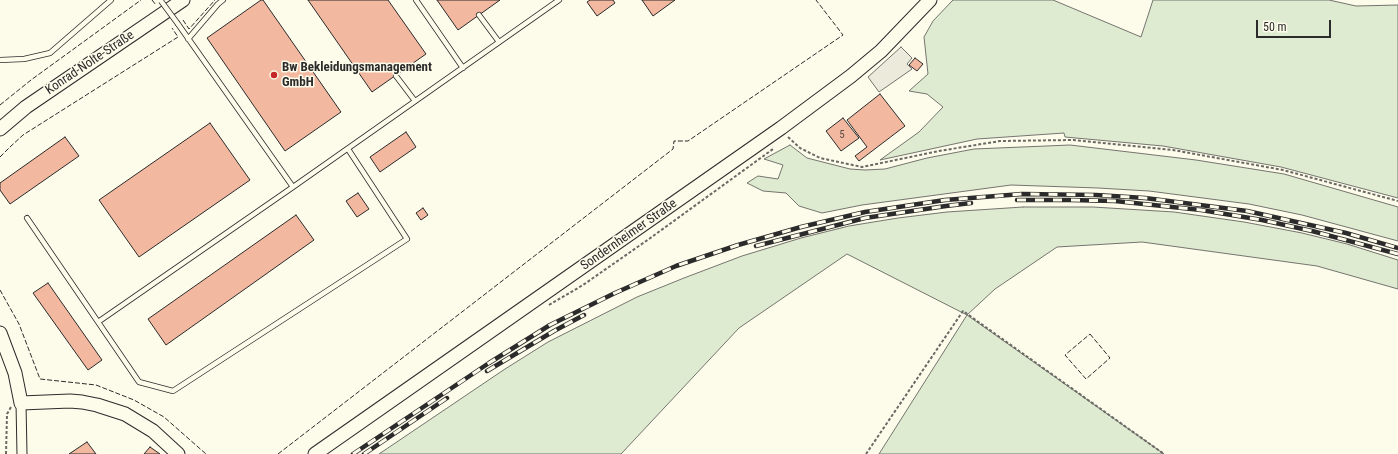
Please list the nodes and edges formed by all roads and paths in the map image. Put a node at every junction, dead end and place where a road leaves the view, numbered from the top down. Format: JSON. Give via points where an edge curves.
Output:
{"nodes":[{"id":1,"x":111,"y":0,"type":"edge"},
{"id":2,"x":161,"y":0,"type":"edge"},
{"id":3,"x":183,"y":0,"type":"edge"},
{"id":4,"x":223,"y":0,"type":"edge"},
{"id":5,"x":416,"y":0,"type":"edge"},
{"id":6,"x":559,"y":0,"type":"edge"},
{"id":7,"x":930,"y":0,"type":"edge"},
{"id":8,"x":480,"y":15,"type":"dead end"},
{"id":9,"x":188,"y":39,"type":"junction"},
{"id":10,"x":499,"y":42,"type":"junction"},
{"id":11,"x":0,"y":60,"type":"edge"},
{"id":12,"x":463,"y":68,"type":"junction"},
{"id":13,"x":396,"y":76,"type":"dead end"},
{"id":14,"x":415,"y":101,"type":"junction"},
{"id":15,"x":0,"y":129,"type":"edge"},
{"id":16,"x":786,"y":135,"type":"dead end"},
{"id":17,"x":348,"y":149,"type":"junction"},
{"id":18,"x":294,"y":187,"type":"junction"},
{"id":19,"x":1398,"y":201,"type":"edge"},
{"id":20,"x":27,"y":218,"type":"dead end"},
{"id":21,"x":98,"y":322,"type":"junction"},
{"id":22,"x":0,"y":333,"type":"edge"},
{"id":23,"x":16,"y":405,"type":"junction"},
{"id":24,"x":6,"y":454,"type":"edge"},
{"id":25,"x":22,"y":454,"type":"edge"},
{"id":26,"x":178,"y":454,"type":"edge"},
{"id":27,"x":315,"y":454,"type":"edge"},
{"id":28,"x":866,"y":454,"type":"edge"},
{"id":29,"x":1164,"y":454,"type":"edge"}],
"edges":[{"from":1,"to":11,"type":"lane","via":[[50,53],[24,59]]},
{"from":2,"to":9,"type":"lane","bridge":true},
{"from":3,"to":15,"type":"main road","name":"Konrad-Nolte-Straße","via":[[26,107]]},
{"from":4,"to":9,"type":"lane"},
{"from":5,"to":12,"type":"lane"},
{"from":6,"to":10,"type":"lane"},
{"from":7,"to":27,"type":"main road","name":"Sondernheimer Straße","via":[[881,51],[841,84]]},
{"from":8,"to":10,"type":"lane"},
{"from":9,"to":18,"type":"lane"},
{"from":10,"to":12,"type":"lane"},
{"from":12,"to":14,"type":"lane"},
{"from":13,"to":14,"type":"lane"},
{"from":14,"to":17,"type":"lane"},
{"from":16,"to":19,"type":"path","via":[[800,148],[820,158],[862,167],[1000,141],[1073,140],[1174,150],[1283,170]]},
{"from":17,"to":18,"type":"lane"},
{"from":17,"to":21,"type":"lane","via":[[407,239],[173,391],[139,382]]},
{"from":18,"to":21,"type":"lane"},
{"from":20,"to":21,"type":"lane"},
{"from":22,"to":23,"type":"main road","via":[[15,373]]},
{"from":23,"to":24,"type":"path","via":[[7,414]]},
{"from":23,"to":25,"type":"street"},
{"from":23,"to":26,"type":"main road","via":[[70,401],[97,405],[125,414],[153,431]]},
{"from":28,"to":29,"type":"path","via":[[963,311]]}]}
